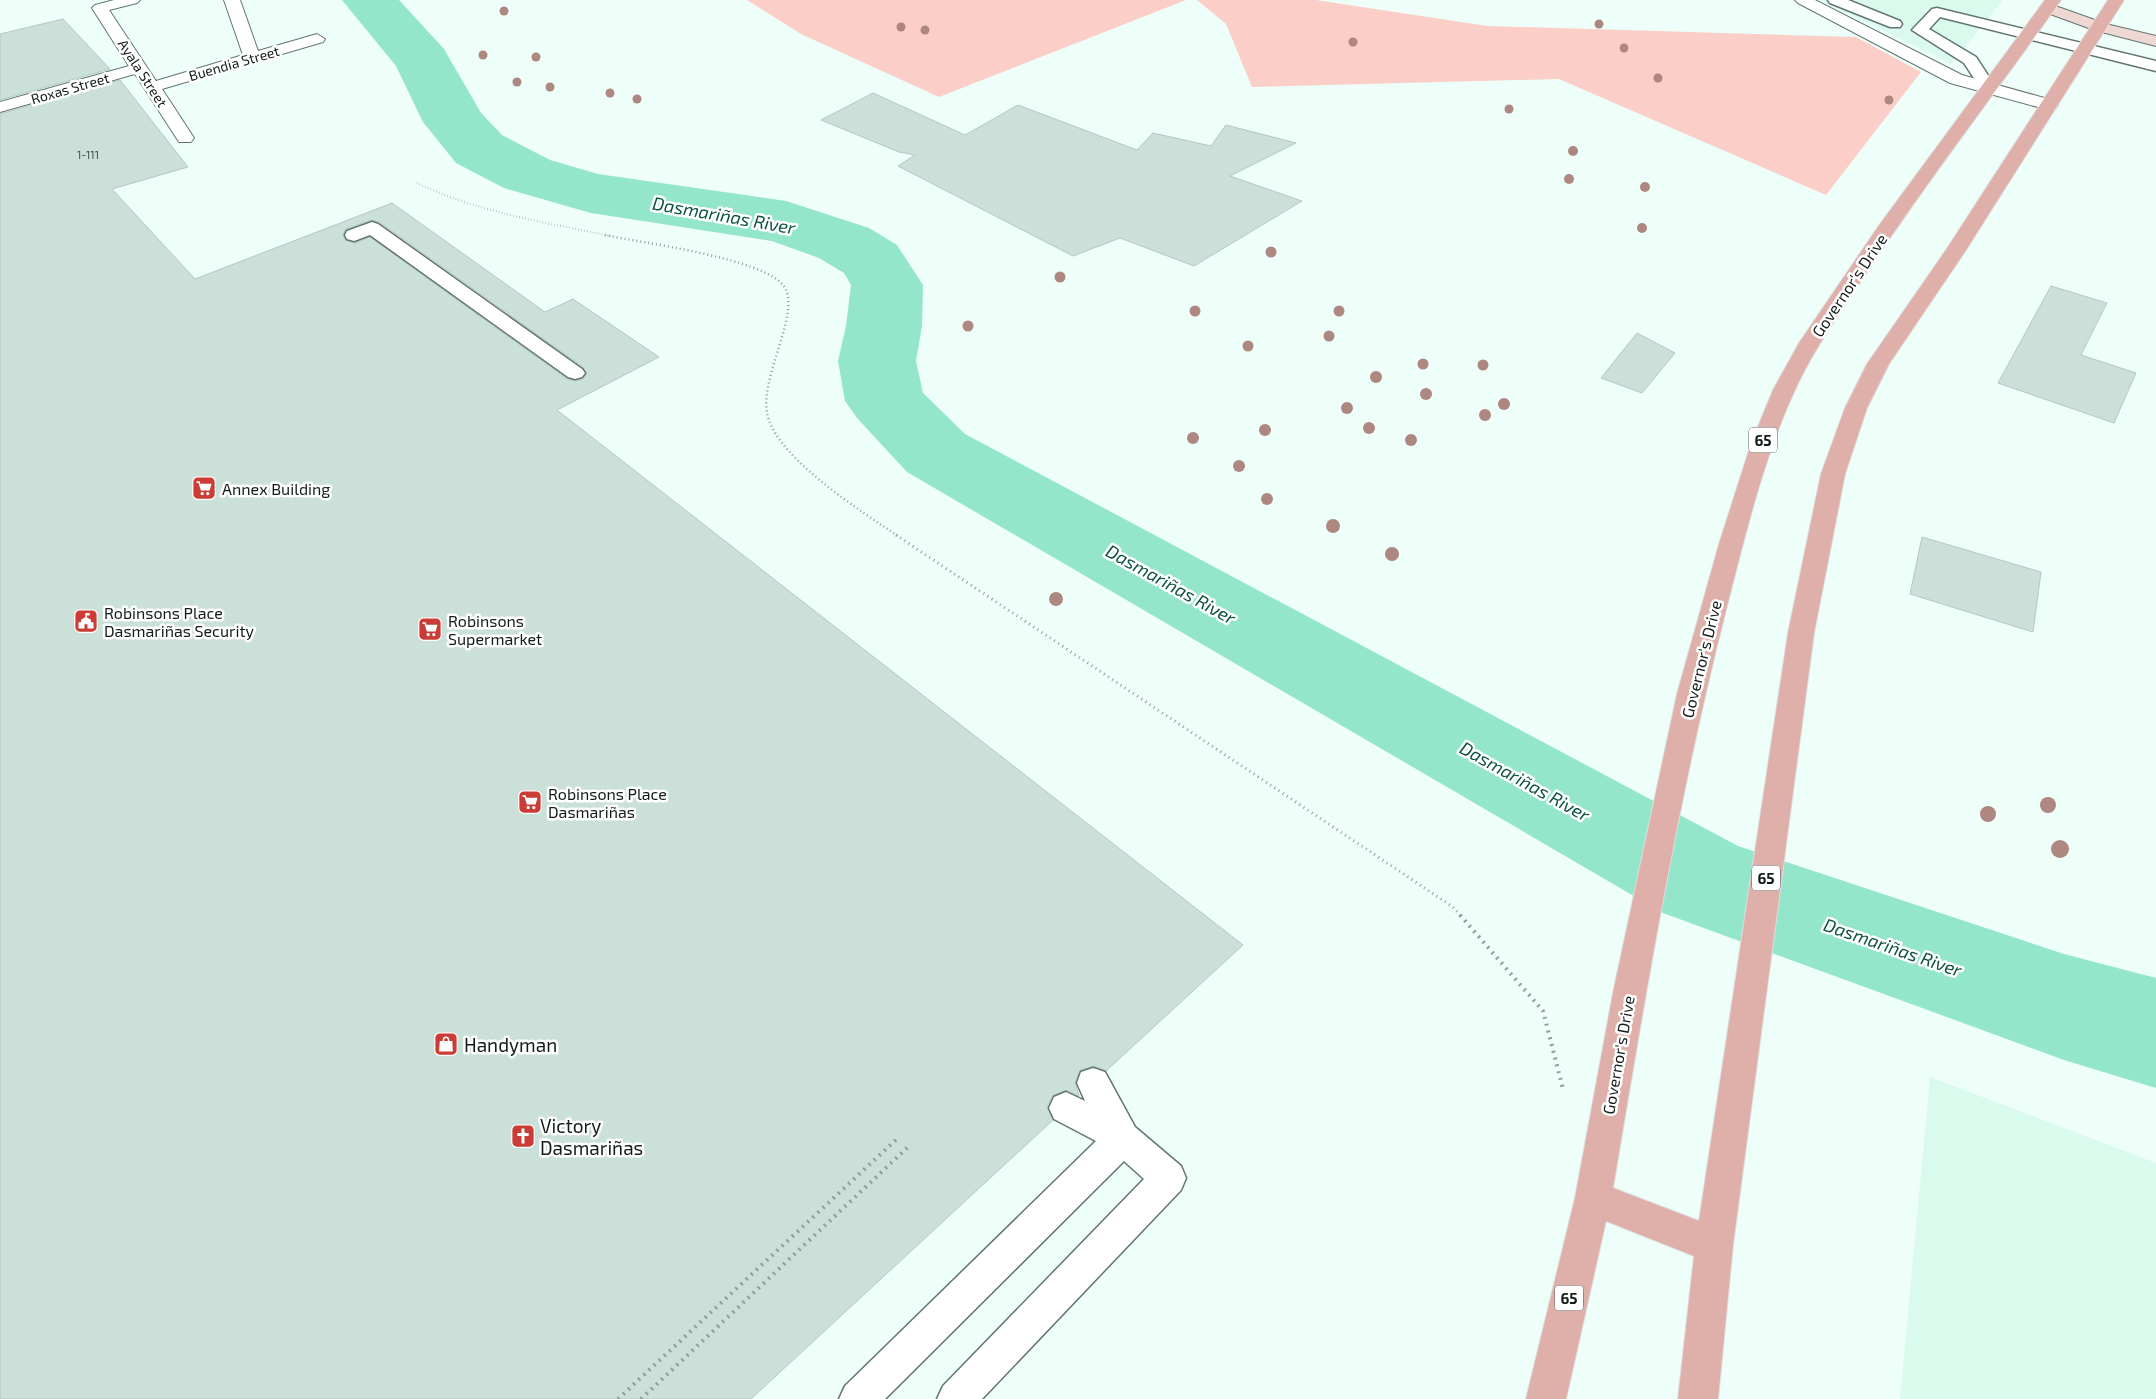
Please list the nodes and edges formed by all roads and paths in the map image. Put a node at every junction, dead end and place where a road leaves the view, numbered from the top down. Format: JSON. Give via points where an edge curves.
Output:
{"nodes":[{"id":1,"x":132,"y":0,"type":"edge"},
{"id":2,"x":232,"y":0,"type":"edge"},
{"id":3,"x":1803,"y":0,"type":"edge"},
{"id":4,"x":1835,"y":0,"type":"edge"},
{"id":5,"x":2116,"y":0,"type":"edge"},
{"id":6,"x":1965,"y":1,"type":"dead end"},
{"id":7,"x":2050,"y":4,"type":"edge"},
{"id":8,"x":1937,"y":12,"type":"junction"},
{"id":9,"x":2103,"y":21,"type":"junction"},
{"id":10,"x":1895,"y":24,"type":"dead end"},
{"id":11,"x":2156,"y":28,"type":"edge"},
{"id":12,"x":2028,"y":35,"type":"junction"},
{"id":13,"x":316,"y":39,"type":"dead end"},
{"id":14,"x":2156,"y":41,"type":"edge"},
{"id":15,"x":2085,"y":49,"type":"junction"},
{"id":16,"x":252,"y":58,"type":"junction"},
{"id":17,"x":2156,"y":66,"type":"edge"},
{"id":18,"x":139,"y":68,"type":"junction"},
{"id":19,"x":152,"y":87,"type":"junction"},
{"id":20,"x":1989,"y":89,"type":"junction"},
{"id":21,"x":2,"y":103,"type":"edge"},
{"id":22,"x":2049,"y":106,"type":"junction"},
{"id":23,"x":185,"y":138,"type":"dead end"},
{"id":24,"x":417,"y":183,"type":"dead end"},
{"id":25,"x":354,"y":235,"type":"dead end"},
{"id":26,"x":575,"y":373,"type":"dead end"},
{"id":27,"x":1093,"y":1083,"type":"dead end"},
{"id":28,"x":1565,"y":1095,"type":"dead end"},
{"id":29,"x":1066,"y":1108,"type":"dead end"},
{"id":30,"x":899,"y":1137,"type":"dead end"},
{"id":31,"x":1123,"y":1138,"type":"junction"},
{"id":32,"x":908,"y":1147,"type":"dead end"},
{"id":33,"x":1593,"y":1198,"type":"junction"},
{"id":34,"x":1714,"y":1245,"type":"junction"},
{"id":35,"x":618,"y":1399,"type":"edge"},
{"id":36,"x":642,"y":1399,"type":"edge"},
{"id":37,"x":858,"y":1399,"type":"edge"},
{"id":38,"x":956,"y":1399,"type":"edge"},
{"id":39,"x":1546,"y":1399,"type":"edge"},
{"id":40,"x":1698,"y":1399,"type":"edge"}],
"edges":[{"from":1,"to":18,"type":"street","name":"Ayala Street","via":[[100,8]]},
{"from":2,"to":16,"type":"street"},
{"from":3,"to":20,"type":"street","via":[[1956,79]]},
{"from":4,"to":10,"type":"lane"},
{"from":5,"to":9,"type":"main road","number":"65"},
{"from":6,"to":8,"type":"lane"},
{"from":7,"to":9,"type":"street"},
{"from":7,"to":12,"type":"main road","name":"Governor's Drive","number":"65"},
{"from":8,"to":12,"type":"lane"},
{"from":8,"to":20,"type":"lane","via":[[1920,30],[1970,60]]},
{"from":9,"to":11,"type":"street"},
{"from":9,"to":14,"type":"street"},
{"from":9,"to":15,"type":"main road","number":"65"},
{"from":12,"to":15,"type":"lane"},
{"from":12,"to":20,"type":"main road","name":"Governor's Drive","number":"65"},
{"from":13,"to":16,"type":"street","name":"Buendia Street"},
{"from":15,"to":17,"type":"lane"},
{"from":15,"to":22,"type":"main road","number":"65"},
{"from":16,"to":19,"type":"street","name":"Buendia Street"},
{"from":18,"to":19,"type":"street","name":"Ayala Street"},
{"from":18,"to":21,"type":"street","name":"Roxas Street"},
{"from":19,"to":23,"type":"street","name":"Ayala Street"},
{"from":20,"to":22,"type":"street"},
{"from":20,"to":33,"type":"main road","name":"Governor's Drive","number":"65","via":[[1887,228],[1810,343],[1784,390],[1762,441],[1691,694],[1629,993]]},
{"from":22,"to":34,"type":"main road","number":"65","via":[[1887,350],[1856,408],[1833,474],[1801,633]]},
{"from":24,"to":28,"type":"path","via":[[436,193],[524,218],[721,259],[766,274],[784,286],[790,295],[790,310],[766,382],[767,418],[788,451],[870,518],[1453,907],[1543,1011]]},
{"from":25,"to":26,"type":"lane","via":[[372,228]]},
{"from":27,"to":31,"type":"lane"},
{"from":29,"to":31,"type":"lane"},
{"from":30,"to":35,"type":"path"},
{"from":31,"to":37,"type":"lane"},
{"from":31,"to":38,"type":"lane","via":[[1169,1178]]},
{"from":32,"to":36,"type":"path"},
{"from":33,"to":34,"type":"main road"},
{"from":33,"to":39,"type":"main road","name":"Governor's Drive","number":"65"},
{"from":34,"to":40,"type":"main road","number":"65"}]}
